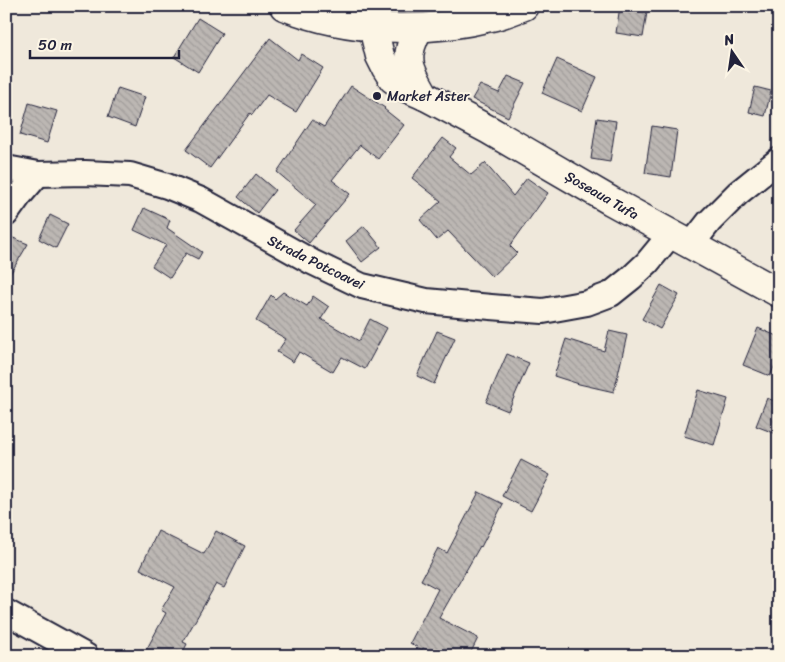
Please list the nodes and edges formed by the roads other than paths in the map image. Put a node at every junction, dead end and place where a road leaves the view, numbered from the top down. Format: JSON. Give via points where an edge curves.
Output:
{"nodes":[{"id":1,"x":284,"y":6,"type":"edge"},
{"id":2,"x":353,"y":6,"type":"edge"},
{"id":3,"x":446,"y":6,"type":"edge"},
{"id":4,"x":524,"y":6,"type":"edge"},
{"id":5,"x":373,"y":27,"type":"junction"},
{"id":6,"x":419,"y":28,"type":"junction"},
{"id":7,"x":425,"y":96,"type":"junction"},
{"id":8,"x":779,"y":160,"type":"edge"},
{"id":9,"x":6,"y":168,"type":"edge"},
{"id":10,"x":38,"y":174,"type":"junction"},
{"id":11,"x":6,"y":214,"type":"edge"},
{"id":12,"x":681,"y":239,"type":"junction"},
{"id":13,"x":779,"y":293,"type":"edge"},
{"id":14,"x":6,"y":612,"type":"edge"},
{"id":15,"x":86,"y":656,"type":"edge"}],
"edges":[{"from":1,"to":5,"type":"main road","via":[[346,24]]},
{"from":2,"to":3,"type":"main road","via":[[404,10]]},
{"from":4,"to":6,"type":"main road","via":[[492,17]]},
{"from":5,"to":6,"type":"main road"},
{"from":5,"to":7,"type":"main road","name":"Șoseaua Tufa","via":[[380,56],[393,79]]},
{"from":6,"to":7,"type":"main road","via":[[410,45],[409,57],[412,74]]},
{"from":7,"to":12,"type":"main road","name":"Șoseaua Tufa"},
{"from":8,"to":12,"type":"street","name":"Strada Potcoavei","via":[[709,222]]},
{"from":9,"to":10,"type":"street","name":"Strada Potcoavei"},
{"from":10,"to":11,"type":"street"},
{"from":10,"to":12,"type":"street","name":"Strada Potcoavei","via":[[130,176],[167,186],[201,200],[362,286],[426,301],[491,308],[543,311],[587,304],[611,294],[647,262]]},
{"from":12,"to":13,"type":"main road","name":"Șoseaua Tufa"},
{"from":14,"to":15,"type":"street"}]}
